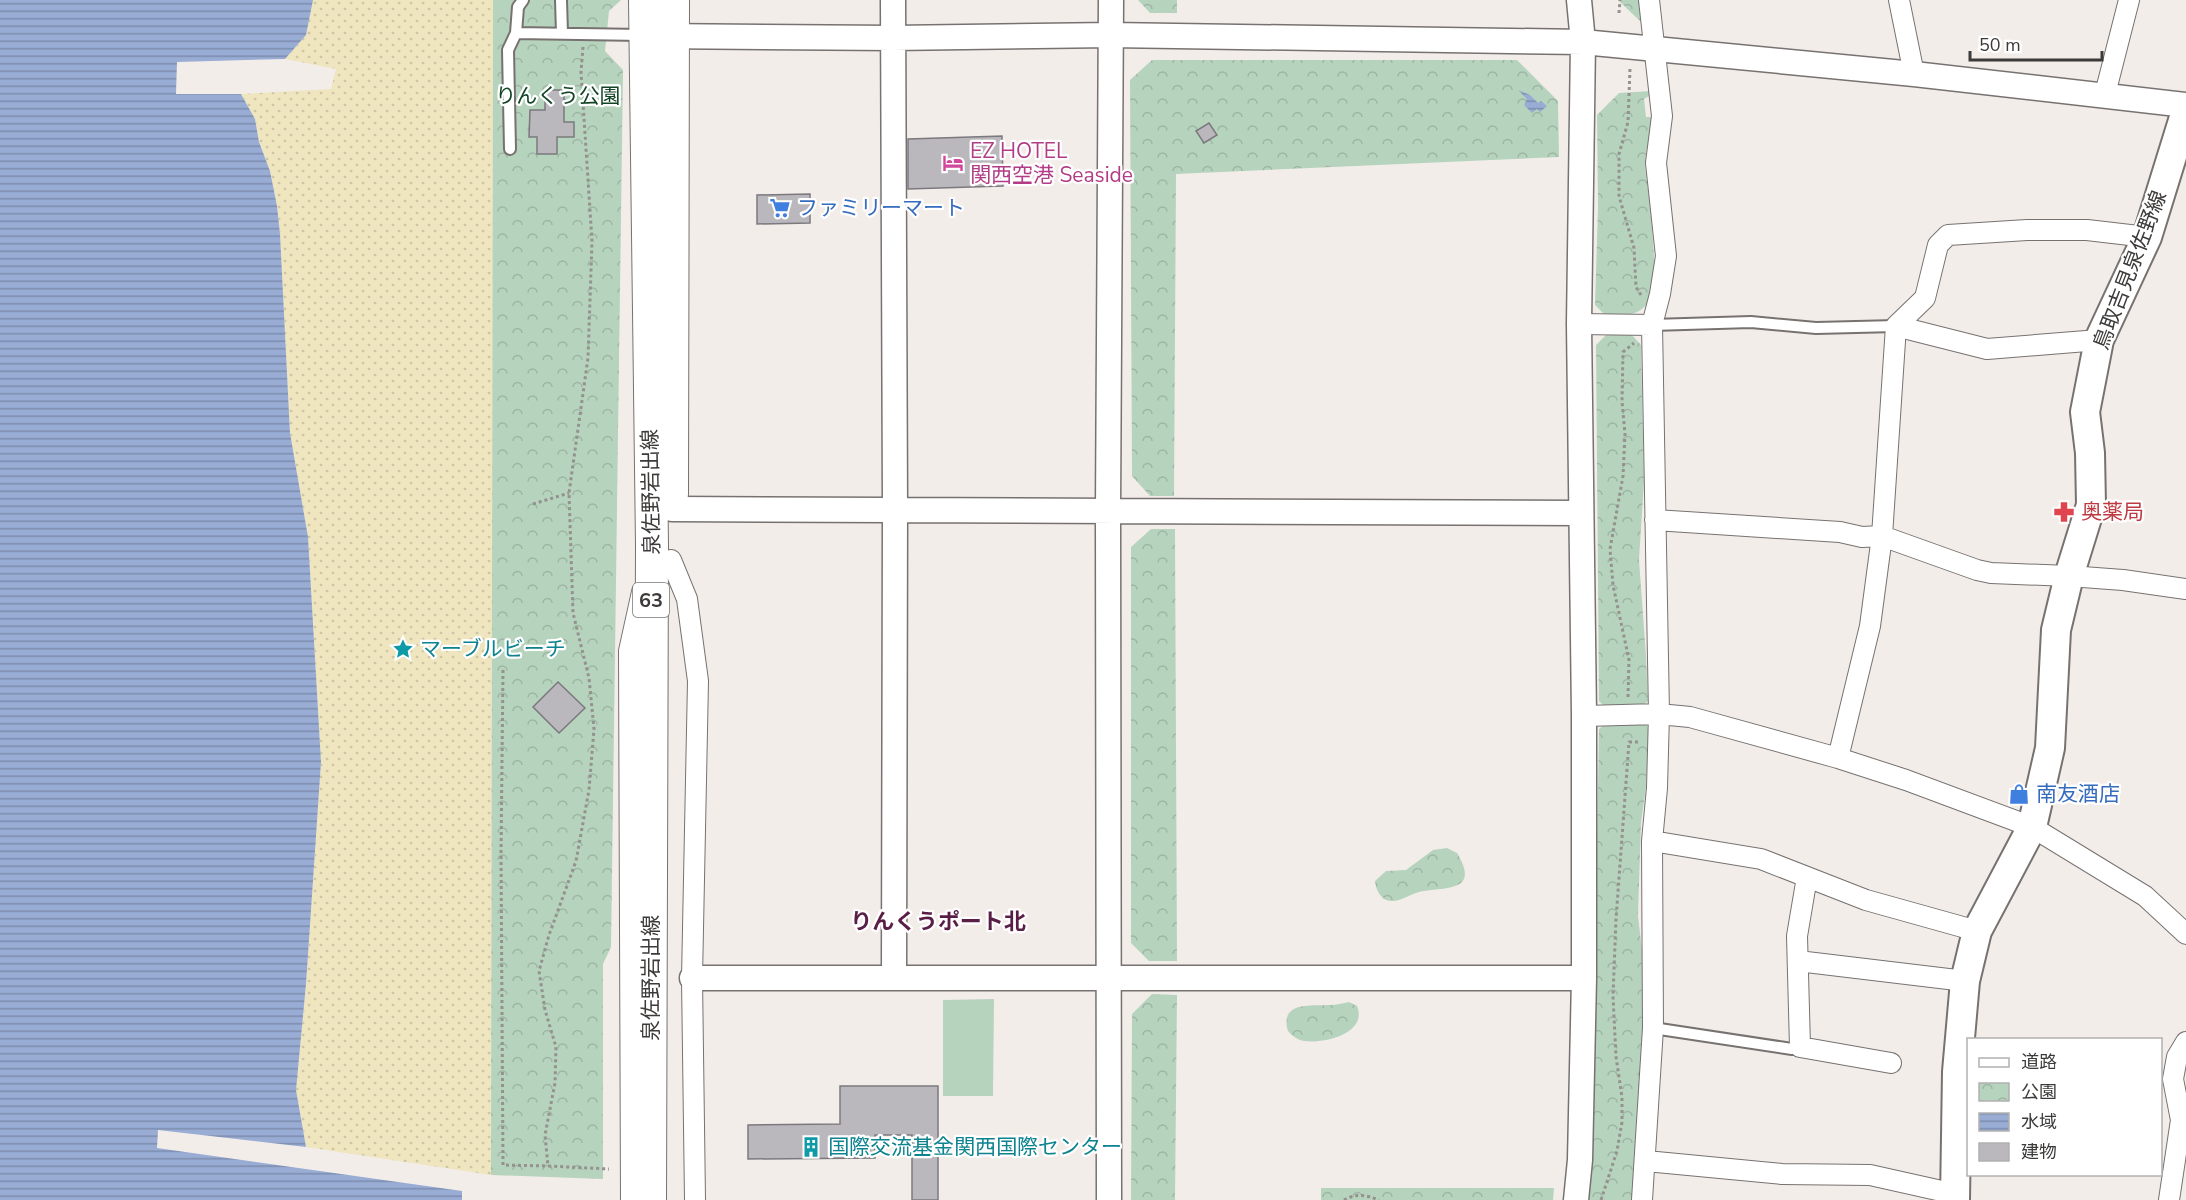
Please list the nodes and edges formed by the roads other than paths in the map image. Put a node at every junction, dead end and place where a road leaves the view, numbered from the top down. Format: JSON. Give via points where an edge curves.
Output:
{"nodes":[{"id":1,"x":523,"y":0,"type":"edge"},
{"id":2,"x":561,"y":0,"type":"edge"},
{"id":3,"x":645,"y":0,"type":"edge"},
{"id":4,"x":673,"y":0,"type":"edge"},
{"id":5,"x":893,"y":0,"type":"edge"},
{"id":6,"x":1111,"y":0,"type":"edge"},
{"id":7,"x":1579,"y":0,"type":"edge"},
{"id":8,"x":1649,"y":0,"type":"edge"},
{"id":9,"x":1899,"y":0,"type":"edge"},
{"id":10,"x":2129,"y":0,"type":"edge"},
{"id":11,"x":516,"y":33,"type":"junction"},
{"id":12,"x":562,"y":33,"type":"junction"},
{"id":13,"x":1111,"y":35,"type":"junction"},
{"id":14,"x":658,"y":36,"type":"junction"},
{"id":15,"x":893,"y":38,"type":"junction"},
{"id":16,"x":1584,"y":42,"type":"junction"},
{"id":17,"x":1654,"y":48,"type":"junction"},
{"id":18,"x":1914,"y":74,"type":"junction"},
{"id":19,"x":2105,"y":94,"type":"junction"},
{"id":20,"x":2186,"y":105,"type":"edge"},
{"id":21,"x":2186,"y":111,"type":"edge"},
{"id":22,"x":510,"y":148,"type":"dead end"},
{"id":23,"x":2147,"y":237,"type":"junction"},
{"id":24,"x":1579,"y":324,"type":"junction"},
{"id":25,"x":1652,"y":326,"type":"junction"},
{"id":26,"x":1896,"y":326,"type":"junction"},
{"id":27,"x":2099,"y":340,"type":"junction"},
{"id":28,"x":672,"y":509,"type":"junction"},
{"id":29,"x":896,"y":509,"type":"junction"},
{"id":30,"x":1108,"y":511,"type":"junction"},
{"id":31,"x":1580,"y":513,"type":"junction"},
{"id":32,"x":1655,"y":520,"type":"junction"},
{"id":33,"x":1882,"y":536,"type":"junction"},
{"id":34,"x":661,"y":553,"type":"junction"},
{"id":35,"x":2069,"y":576,"type":"junction"},
{"id":36,"x":2186,"y":589,"type":"edge"},
{"id":37,"x":1659,"y":714,"type":"junction"},
{"id":38,"x":1584,"y":716,"type":"junction"},
{"id":39,"x":1838,"y":758,"type":"junction"},
{"id":40,"x":2032,"y":827,"type":"junction"},
{"id":41,"x":1652,"y":842,"type":"junction"},
{"id":42,"x":1807,"y":877,"type":"junction"},
{"id":43,"x":1977,"y":932,"type":"junction"},
{"id":44,"x":2186,"y":934,"type":"edge"},
{"id":45,"x":1798,"y":961,"type":"junction"},
{"id":46,"x":894,"y":977,"type":"junction"},
{"id":47,"x":692,"y":978,"type":"junction"},
{"id":48,"x":1109,"y":978,"type":"junction"},
{"id":49,"x":1584,"y":978,"type":"junction"},
{"id":50,"x":1965,"y":981,"type":"junction"},
{"id":51,"x":1653,"y":1028,"type":"junction"},
{"id":52,"x":2186,"y":1042,"type":"edge"},
{"id":53,"x":1800,"y":1047,"type":"junction"},
{"id":54,"x":1891,"y":1063,"type":"dead end"},
{"id":55,"x":1646,"y":1161,"type":"junction"},
{"id":56,"x":1955,"y":1197,"type":"edge"},
{"id":57,"x":631,"y":1200,"type":"edge"},
{"id":58,"x":650,"y":1200,"type":"edge"},
{"id":59,"x":672,"y":1200,"type":"edge"},
{"id":60,"x":695,"y":1200,"type":"edge"},
{"id":61,"x":1109,"y":1200,"type":"edge"},
{"id":62,"x":1576,"y":1200,"type":"edge"},
{"id":63,"x":1642,"y":1200,"type":"edge"},
{"id":64,"x":2169,"y":1200,"type":"edge"}],
"edges":[{"from":1,"to":11,"type":"lane","via":[[518,7]]},
{"from":2,"to":12,"type":"lane"},
{"from":3,"to":14,"type":"main road","name":"泉佐野岩出線","number":"63"},
{"from":4,"to":14,"type":"main road","name":"泉佐野岩出線","number":"63"},
{"from":5,"to":15,"type":"street"},
{"from":6,"to":13,"type":"street"},
{"from":7,"to":16,"type":"street"},
{"from":8,"to":17,"type":"street"},
{"from":9,"to":18,"type":"street"},
{"from":10,"to":19,"type":"street"},
{"from":11,"to":12,"type":"lane"},
{"from":11,"to":22,"type":"lane","via":[[508,50]]},
{"from":12,"to":14,"type":"lane"},
{"from":13,"to":15,"type":"street"},
{"from":13,"to":16,"type":"street"},
{"from":13,"to":30,"type":"street"},
{"from":14,"to":15,"type":"street"},
{"from":14,"to":28,"type":"main road","name":"泉佐野岩出線","number":"63"},
{"from":14,"to":34,"type":"main road","name":"泉佐野岩出線","number":"63"},
{"from":15,"to":29,"type":"street"},
{"from":16,"to":17,"type":"street"},
{"from":16,"to":24,"type":"street"},
{"from":17,"to":18,"type":"street"},
{"from":17,"to":25,"type":"street","via":[[1662,116],[1656,164],[1666,256]]},
{"from":18,"to":19,"type":"street"},
{"from":19,"to":20,"type":"street"},
{"from":21,"to":23,"type":"main road","name":"鳥取吉見泉佐野線"},
{"from":23,"to":26,"type":"street","via":[[2087,230],[1948,235],[1938,245],[1925,298]]},
{"from":23,"to":27,"type":"main road","name":"鳥取吉見泉佐野線"},
{"from":24,"to":25,"type":"street"},
{"from":24,"to":31,"type":"street"},
{"from":25,"to":26,"type":"lane","via":[[1751,322],[1816,328]]},
{"from":25,"to":32,"type":"street"},
{"from":26,"to":27,"type":"street","via":[[1987,349]]},
{"from":26,"to":33,"type":"street"},
{"from":27,"to":35,"type":"main road","name":"鳥取吉見泉佐野線","via":[[2085,411],[2091,505]]},
{"from":28,"to":29,"type":"street"},
{"from":28,"to":34,"type":"main road","name":"泉佐野岩出線","number":"63"},
{"from":29,"to":30,"type":"street"},
{"from":29,"to":46,"type":"street"},
{"from":30,"to":31,"type":"street"},
{"from":30,"to":48,"type":"street"},
{"from":31,"to":38,"type":"street"},
{"from":32,"to":33,"type":"street"},
{"from":32,"to":37,"type":"street"},
{"from":33,"to":35,"type":"street","via":[[1991,573]]},
{"from":33,"to":39,"type":"street","via":[[1870,626]]},
{"from":34,"to":47,"type":"street","via":[[687,600],[698,681]]},
{"from":34,"to":57,"type":"street","via":[[629,651]]},
{"from":34,"to":58,"type":"main road","name":"泉佐野岩出線","number":"63"},
{"from":34,"to":59,"type":"main road","name":"泉佐野岩出線","number":"63"},
{"from":35,"to":36,"type":"street"},
{"from":35,"to":40,"type":"main road","name":"鳥取吉見泉佐野線","via":[[2056,630],[2050,748]]},
{"from":37,"to":38,"type":"street"},
{"from":37,"to":39,"type":"street","via":[[1690,717]]},
{"from":37,"to":41,"type":"street"},
{"from":38,"to":49,"type":"street"},
{"from":39,"to":40,"type":"street"},
{"from":40,"to":43,"type":"main road","name":"鳥取吉見泉佐野線"},
{"from":40,"to":44,"type":"street","via":[[2145,896]]},
{"from":41,"to":42,"type":"street","via":[[1761,859]]},
{"from":41,"to":51,"type":"street"},
{"from":42,"to":43,"type":"street","via":[[1866,900]]},
{"from":42,"to":45,"type":"street","via":[[1797,936]]},
{"from":43,"to":50,"type":"main road","name":"鳥取吉見泉佐野線"},
{"from":45,"to":50,"type":"street"},
{"from":45,"to":53,"type":"street"},
{"from":46,"to":47,"type":"street"},
{"from":46,"to":48,"type":"street"},
{"from":47,"to":60,"type":"street"},
{"from":48,"to":49,"type":"street"},
{"from":48,"to":61,"type":"street"},
{"from":49,"to":62,"type":"street"},
{"from":50,"to":56,"type":"main road","name":"鳥取吉見泉佐野線","via":[[1957,1072]]},
{"from":51,"to":53,"type":"lane","via":[[1792,1049]]},
{"from":51,"to":55,"type":"street"},
{"from":52,"to":64,"type":"street","via":[[2177,1057],[2173,1079],[2181,1120]]},
{"from":53,"to":54,"type":"street"},
{"from":55,"to":56,"type":"street","via":[[1782,1174],[1870,1175]]},
{"from":55,"to":63,"type":"street"}]}
